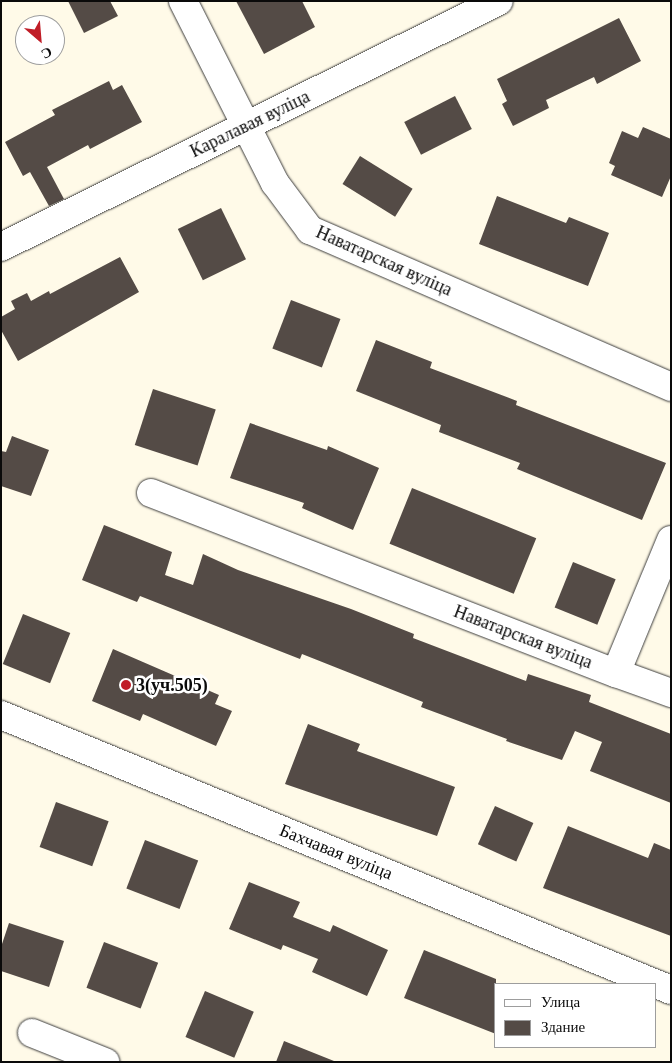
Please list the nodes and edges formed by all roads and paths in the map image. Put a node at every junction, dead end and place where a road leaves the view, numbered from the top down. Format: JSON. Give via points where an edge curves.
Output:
{"nodes":[{"id":1,"x":183,"y":1,"type":"edge"},
{"id":2,"x":499,"y":1,"type":"edge"},
{"id":3,"x":245,"y":126,"type":"junction"},
{"id":4,"x":1,"y":247,"type":"edge"},
{"id":5,"x":671,"y":387,"type":"edge"},
{"id":6,"x":151,"y":493,"type":"dead end"},
{"id":7,"x":671,"y":540,"type":"edge"},
{"id":8,"x":616,"y":673,"type":"junction"},
{"id":9,"x":671,"y":693,"type":"edge"},
{"id":10,"x":1,"y":715,"type":"edge"},
{"id":11,"x":654,"y":983,"type":"edge"},
{"id":12,"x":657,"y":984,"type":"edge"},
{"id":13,"x":671,"y":990,"type":"edge"},
{"id":14,"x":32,"y":1033,"type":"dead end"},
{"id":15,"x":105,"y":1062,"type":"edge"}],
"edges":[{"from":1,"to":3,"type":"street","name":"Наватарская вуліца"},
{"from":2,"to":3,"type":"street","name":"Каралавая вуліца"},
{"from":3,"to":4,"type":"street","name":"Каралавая вуліца"},
{"from":3,"to":5,"type":"street","name":"Наватарская вуліца","via":[[275,183],[310,230]]},
{"from":6,"to":8,"type":"street","name":"Наватарская вуліца"},
{"from":7,"to":8,"type":"street"},
{"from":8,"to":9,"type":"street","name":"Наватарская вуліца"},
{"from":10,"to":11,"type":"street","name":"Бахчавая вуліца"},
{"from":12,"to":13,"type":"street","name":"Бахчавая вуліца"},
{"from":14,"to":15,"type":"street"}]}
